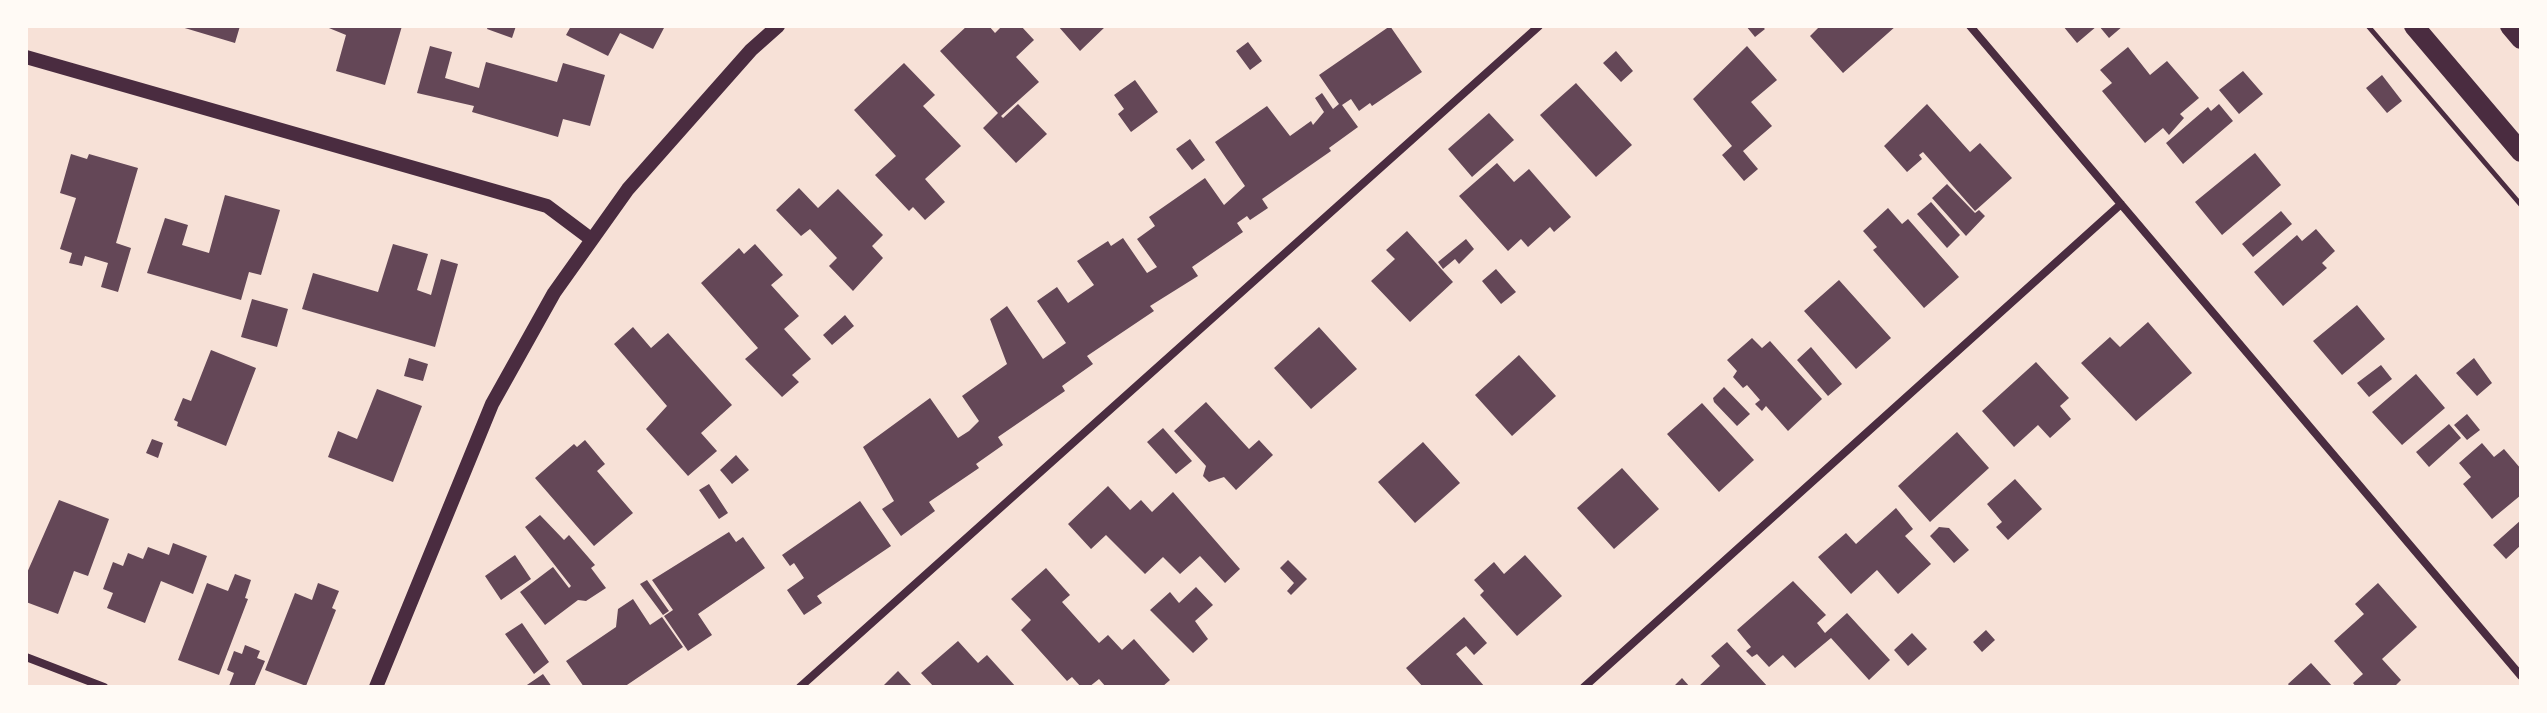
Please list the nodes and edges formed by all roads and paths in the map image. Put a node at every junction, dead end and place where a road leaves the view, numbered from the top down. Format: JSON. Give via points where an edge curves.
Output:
{"nodes":[{"id":1,"x":778,"y":26,"type":"edge"},
{"id":2,"x":1539,"y":26,"type":"edge"},
{"id":3,"x":1970,"y":26,"type":"edge"},
{"id":4,"x":2368,"y":26,"type":"edge"},
{"id":5,"x":2414,"y":26,"type":"edge"},
{"id":6,"x":2510,"y":26,"type":"edge"},
{"id":7,"x":2521,"y":39,"type":"edge"},
{"id":8,"x":26,"y":57,"type":"edge"},
{"id":9,"x":2521,"y":152,"type":"edge"},
{"id":10,"x":2121,"y":204,"type":"junction"},
{"id":11,"x":2521,"y":205,"type":"edge"},
{"id":12,"x":591,"y":239,"type":"junction"},
{"id":13,"x":26,"y":657,"type":"edge"},
{"id":14,"x":2521,"y":676,"type":"edge"},
{"id":15,"x":104,"y":687,"type":"edge"},
{"id":16,"x":376,"y":687,"type":"edge"},
{"id":17,"x":800,"y":687,"type":"edge"},
{"id":18,"x":1584,"y":687,"type":"edge"}],
"edges":[{"from":1,"to":12,"type":"street","via":[[628,189]]},
{"from":2,"to":17,"type":"street"},
{"from":3,"to":10,"type":"street"},
{"from":4,"to":11,"type":"path"},
{"from":5,"to":9,"type":"main road"},
{"from":6,"to":7,"type":"main road"},
{"from":8,"to":12,"type":"street","via":[[547,206]]},
{"from":10,"to":14,"type":"street"},
{"from":10,"to":18,"type":"street"},
{"from":12,"to":16,"type":"street","via":[[492,404]]},
{"from":13,"to":15,"type":"street"}]}
